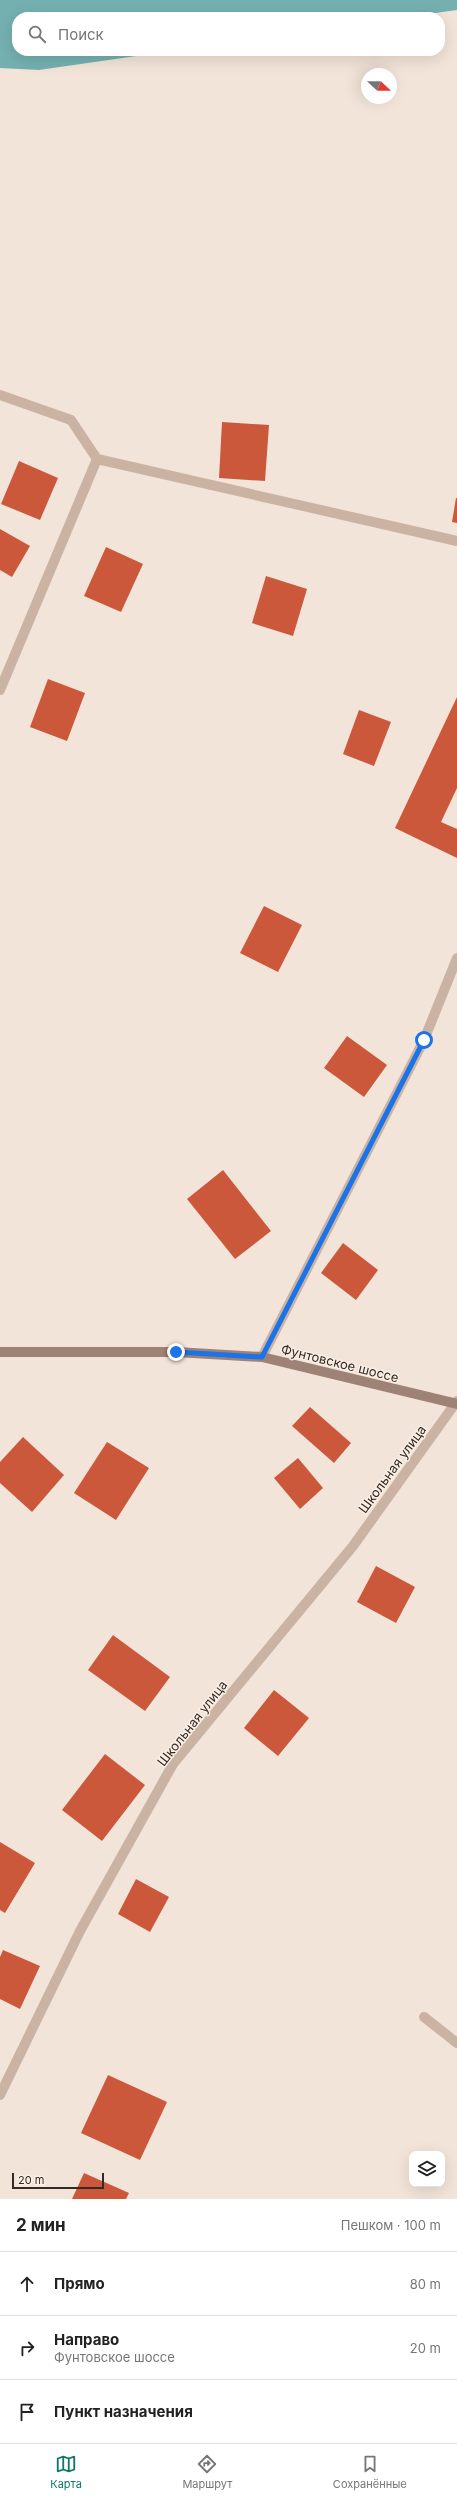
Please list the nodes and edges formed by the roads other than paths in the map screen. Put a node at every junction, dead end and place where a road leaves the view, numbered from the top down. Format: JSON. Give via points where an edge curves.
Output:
{"nodes":[{"id":1,"x":0,"y":394,"type":"edge"},
{"id":2,"x":97,"y":458,"type":"junction"},
{"id":3,"x":457,"y":541,"type":"edge"},
{"id":4,"x":0,"y":690,"type":"edge"},
{"id":5,"x":457,"y":958,"type":"edge"},
{"id":6,"x":0,"y":1352,"type":"edge"},
{"id":7,"x":262,"y":1357,"type":"junction"},
{"id":8,"x":457,"y":1403,"type":"edge"},
{"id":9,"x":424,"y":2017,"type":"dead end"},
{"id":10,"x":457,"y":2042,"type":"edge"},
{"id":11,"x":0,"y":2095,"type":"edge"}],
"edges":[{"from":1,"to":2,"type":"street","via":[[71,420]]},
{"from":2,"to":3,"type":"street"},
{"from":2,"to":4,"type":"street"},
{"from":5,"to":7,"type":"street","via":[[424,1040]]},
{"from":6,"to":7,"type":"street","name":"Фунтовское шоссе","via":[[176,1352]]},
{"from":7,"to":8,"type":"street","name":"Фунтовское шоссе"},
{"from":8,"to":11,"type":"street","name":"Школьная улица","via":[[353,1546],[173,1764],[80,1931]]},
{"from":9,"to":10,"type":"street"}]}
